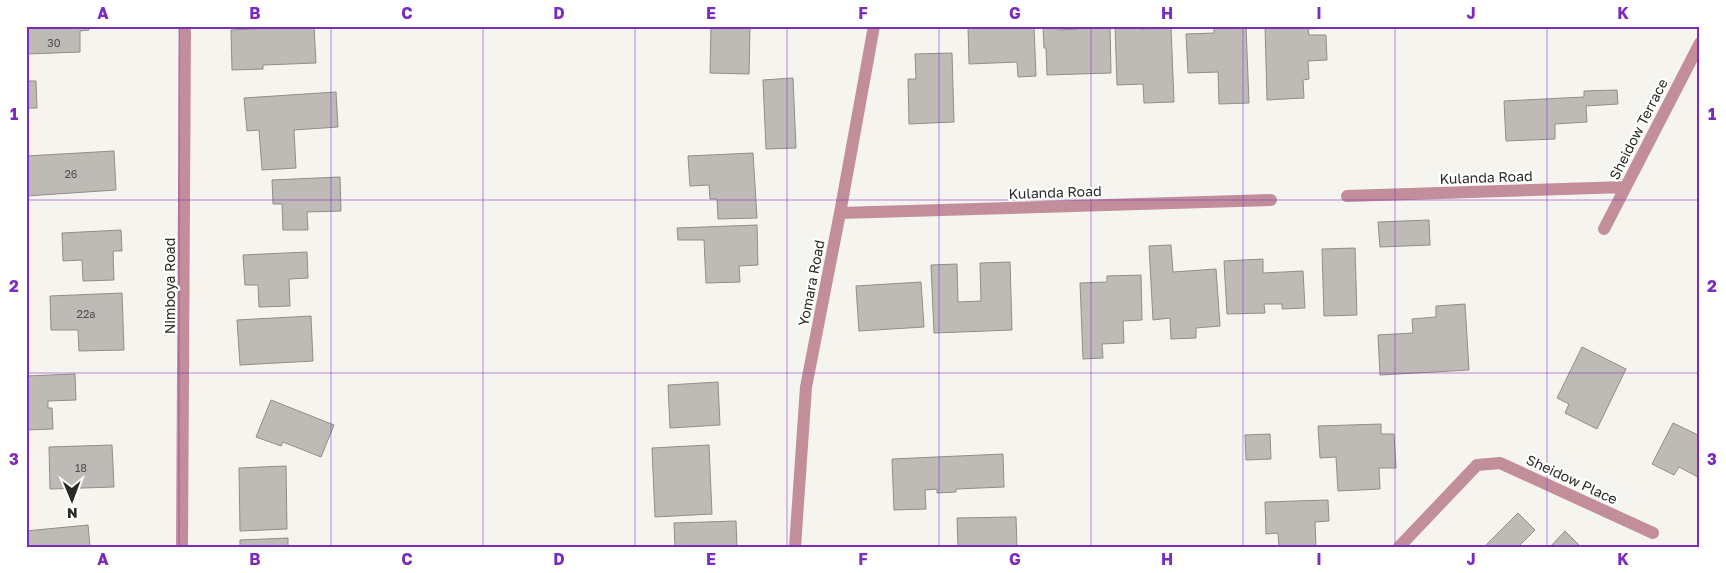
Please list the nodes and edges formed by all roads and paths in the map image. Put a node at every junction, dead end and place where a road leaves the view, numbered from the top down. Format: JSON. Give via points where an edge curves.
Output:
{"nodes":[{"id":1,"x":185,"y":26,"type":"edge"},
{"id":2,"x":874,"y":26,"type":"edge"},
{"id":3,"x":1700,"y":44,"type":"edge"},
{"id":4,"x":1625,"y":187,"type":"junction"},
{"id":5,"x":1347,"y":196,"type":"dead end"},
{"id":6,"x":1271,"y":200,"type":"dead end"},
{"id":7,"x":840,"y":213,"type":"junction"},
{"id":8,"x":1604,"y":229,"type":"dead end"},
{"id":9,"x":1653,"y":532,"type":"dead end"},
{"id":10,"x":182,"y":547,"type":"edge"},
{"id":11,"x":795,"y":547,"type":"edge"},
{"id":12,"x":1399,"y":547,"type":"edge"}],
"edges":[{"from":1,"to":10,"type":"street","name":"Nimboya Road"},
{"from":2,"to":7,"type":"street","name":"Yomara Road"},
{"from":3,"to":4,"type":"street","name":"Sheidow Terrace"},
{"from":4,"to":5,"type":"street","name":"Kulanda Road"},
{"from":4,"to":8,"type":"street","name":"Sheidow Terrace"},
{"from":6,"to":7,"type":"street","name":"Kulanda Road"},
{"from":7,"to":11,"type":"street","name":"Yomara Road","via":[[806,388]]},
{"from":9,"to":12,"type":"street","name":"Sheidow Place","via":[[1500,463],[1477,466]]}]}
